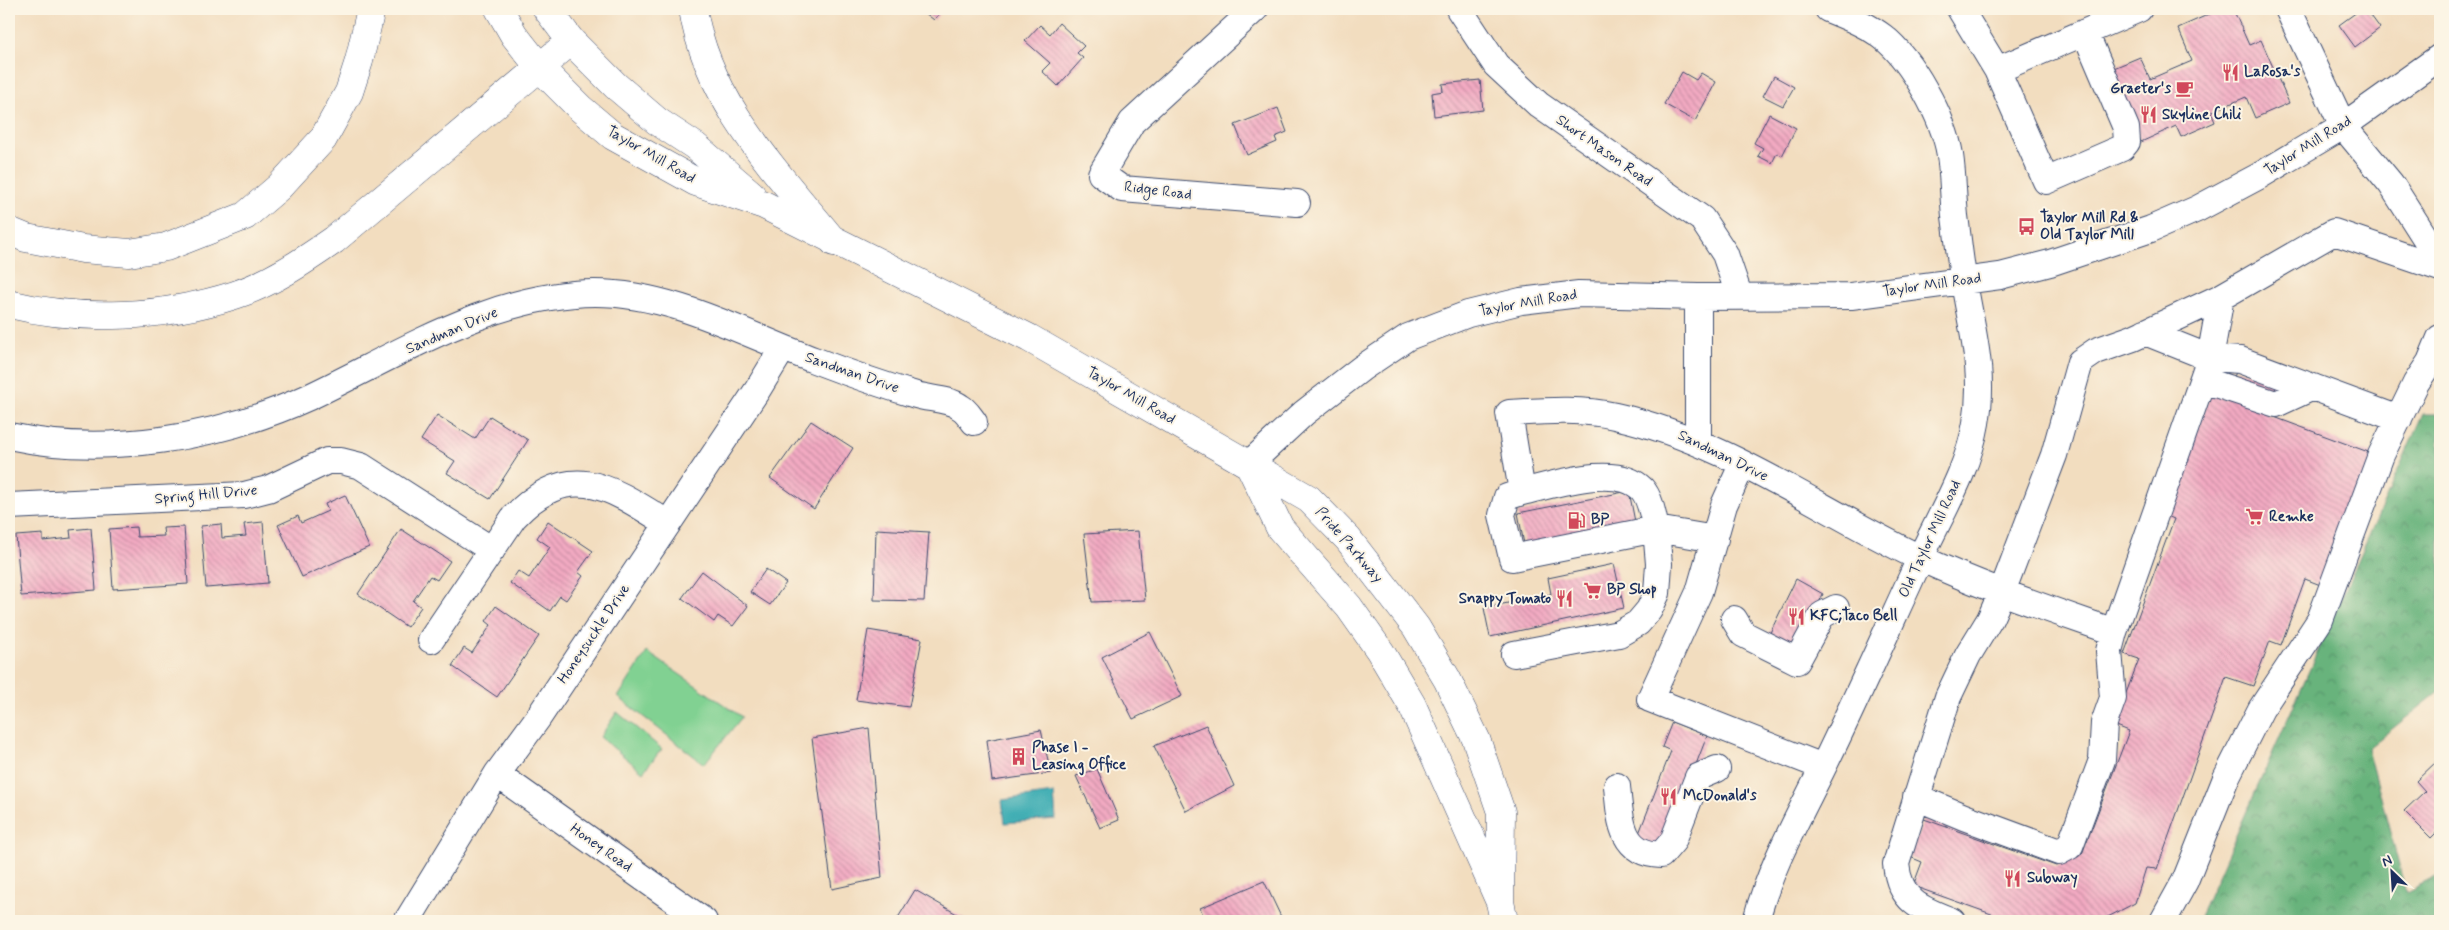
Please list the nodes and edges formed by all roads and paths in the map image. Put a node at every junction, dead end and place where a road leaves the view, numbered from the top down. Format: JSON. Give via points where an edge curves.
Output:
{"nodes":[{"id":1,"x":371,"y":9,"type":"edge"},
{"id":2,"x":499,"y":9,"type":"edge"},
{"id":3,"x":547,"y":9,"type":"edge"},
{"id":4,"x":693,"y":9,"type":"edge"},
{"id":5,"x":1255,"y":9,"type":"edge"},
{"id":6,"x":1459,"y":9,"type":"edge"},
{"id":7,"x":1960,"y":9,"type":"edge"},
{"id":8,"x":2139,"y":9,"type":"edge"},
{"id":9,"x":2288,"y":9,"type":"edge"},
{"id":10,"x":1843,"y":12,"type":"edge"},
{"id":11,"x":2085,"y":32,"type":"junction"},
{"id":12,"x":571,"y":41,"type":"junction"},
{"id":13,"x":2440,"y":57,"type":"edge"},
{"id":14,"x":540,"y":68,"type":"junction"},
{"id":15,"x":1998,"y":70,"type":"junction"},
{"id":16,"x":2343,"y":126,"type":"junction"},
{"id":17,"x":1297,"y":203,"type":"dead end"},
{"id":18,"x":764,"y":205,"type":"junction"},
{"id":19,"x":9,"y":230,"type":"edge"},
{"id":20,"x":834,"y":242,"type":"junction"},
{"id":21,"x":2440,"y":261,"type":"edge"},
{"id":22,"x":2440,"y":268,"type":"edge"},
{"id":23,"x":1963,"y":280,"type":"junction"},
{"id":24,"x":1739,"y":295,"type":"junction"},
{"id":25,"x":1698,"y":297,"type":"junction"},
{"id":26,"x":2221,"y":297,"type":"junction"},
{"id":27,"x":9,"y":304,"type":"edge"},
{"id":28,"x":2145,"y":332,"type":"junction"},
{"id":29,"x":2440,"y":338,"type":"edge"},
{"id":30,"x":783,"y":348,"type":"junction"},
{"id":31,"x":2207,"y":369,"type":"junction"},
{"id":32,"x":2399,"y":419,"type":"junction"},
{"id":33,"x":974,"y":422,"type":"dead end"},
{"id":34,"x":9,"y":436,"type":"edge"},
{"id":35,"x":1698,"y":441,"type":"junction"},
{"id":36,"x":1249,"y":464,"type":"junction"},
{"id":37,"x":1742,"y":464,"type":"junction"},
{"id":38,"x":1522,"y":492,"type":"junction"},
{"id":39,"x":9,"y":506,"type":"edge"},
{"id":40,"x":667,"y":523,"type":"junction"},
{"id":41,"x":1656,"y":529,"type":"junction"},
{"id":42,"x":1715,"y":540,"type":"junction"},
{"id":43,"x":492,"y":550,"type":"junction"},
{"id":44,"x":1920,"y":558,"type":"junction"},
{"id":45,"x":2002,"y":592,"type":"junction"},
{"id":46,"x":1836,"y":608,"type":"dead end"},
{"id":47,"x":1734,"y":619,"type":"dead end"},
{"id":48,"x":2114,"y":632,"type":"junction"},
{"id":49,"x":431,"y":640,"type":"dead end"},
{"id":50,"x":1514,"y":654,"type":"dead end"},
{"id":51,"x":1824,"y":767,"type":"junction"},
{"id":52,"x":1717,"y":769,"type":"dead end"},
{"id":53,"x":497,"y":774,"type":"junction"},
{"id":54,"x":1617,"y":786,"type":"dead end"},
{"id":55,"x":1916,"y":797,"type":"junction"},
{"id":56,"x":1502,"y":912,"type":"edge"},
{"id":57,"x":407,"y":921,"type":"edge"},
{"id":58,"x":704,"y":921,"type":"edge"},
{"id":59,"x":1756,"y":921,"type":"edge"},
{"id":60,"x":1952,"y":921,"type":"edge"},
{"id":61,"x":2163,"y":921,"type":"edge"}],
"edges":[{"from":1,"to":19,"type":"main road","via":[[349,92],[323,140],[279,188],[244,216],[166,247],[129,253],[83,249],[26,238]]},
{"from":2,"to":14,"type":"main road","name":"Taylor Mill Road","via":[[514,35]]},
{"from":3,"to":12,"type":"main road","name":"Taylor Mill Road"},
{"from":4,"to":20,"type":"main road","via":[[723,96],[761,154]]},
{"from":5,"to":17,"type":"street","name":"Ridge Road","via":[[1132,122],[1101,174],[1122,189]]},
{"from":6,"to":24,"type":"street","name":"Short Mason Road","via":[[1496,65],[1538,105],[1702,219],[1725,254]]},
{"from":7,"to":15,"type":"street"},
{"from":8,"to":11,"type":"street"},
{"from":9,"to":16,"type":"street"},
{"from":10,"to":23,"type":"street","name":"Old Taylor Mill Road","via":[[1885,38],[1910,69],[1940,121],[1949,153]]},
{"from":11,"to":15,"type":"street"},
{"from":11,"to":15,"type":"street","via":[[2126,128],[2128,142],[2100,158],[2046,181]]},
{"from":12,"to":14,"type":"main road"},
{"from":12,"to":18,"type":"main road","name":"Taylor Mill Road","via":[[657,121],[695,146]]},
{"from":13,"to":16,"type":"street","name":"Taylor Mill Road"},
{"from":14,"to":18,"type":"main road","name":"Taylor Mill Road","via":[[613,136],[696,182]]},
{"from":14,"to":27,"type":"main road","via":[[334,240],[303,262],[236,295],[163,312],[113,316],[32,310]]},
{"from":16,"to":21,"type":"street","via":[[2391,184]]},
{"from":16,"to":23,"type":"street","name":"Taylor Mill Road","via":[[2197,210],[2151,229],[2050,263],[2000,276]]},
{"from":18,"to":20,"type":"main road","name":"Taylor Mill Road"},
{"from":20,"to":36,"type":"main road","name":"Taylor Mill Road","via":[[1029,338]]},
{"from":22,"to":26,"type":"street","via":[[2334,232]]},
{"from":23,"to":24,"type":"street","name":"Taylor Mill Road","via":[[1851,296]]},
{"from":23,"to":44,"type":"street","name":"Old Taylor Mill Road","via":[[1978,350],[1980,389],[1976,424],[1967,457]]},
{"from":24,"to":25,"type":"street","name":"Taylor Mill Road"},
{"from":25,"to":35,"type":"street"},
{"from":25,"to":36,"type":"street","name":"Taylor Mill Road","via":[[1579,294],[1521,301],[1468,314],[1408,337],[1362,368]]},
{"from":26,"to":28,"type":"street"},
{"from":26,"to":31,"type":"street"},
{"from":28,"to":31,"type":"street"},
{"from":28,"to":45,"type":"street","via":[[2096,351],[2080,362],[2054,455]]},
{"from":29,"to":32,"type":"street"},
{"from":30,"to":33,"type":"street","name":"Sandman Drive","via":[[875,382],[960,406]]},
{"from":30,"to":34,"type":"street","name":"Sandman Drive","via":[[713,318],[663,302],[596,293],[561,296],[530,301],[460,324],[306,398],[252,419],[143,441],[63,443]]},
{"from":30,"to":40,"type":"street","name":"Honeysuckle Drive"},
{"from":31,"to":32,"type":"street","via":[[2240,360]]},
{"from":31,"to":48,"type":"street"},
{"from":32,"to":61,"type":"street","via":[[2381,455],[2320,620],[2261,709],[2226,778],[2185,881]]},
{"from":35,"to":37,"type":"street","name":"Sandman Drive"},
{"from":35,"to":38,"type":"street","name":"Sandman Drive","via":[[1615,416],[1568,410],[1509,413]]},
{"from":36,"to":56,"type":"main road","name":"Pride Parkway","via":[[1280,528],[1348,607],[1380,651],[1412,705]]},
{"from":36,"to":56,"type":"main road","name":"Pride Parkway","via":[[1309,499],[1348,539],[1416,627],[1447,680],[1476,739],[1501,812]]},
{"from":37,"to":42,"type":"street","via":[[1724,505]]},
{"from":37,"to":44,"type":"street","name":"Sandman Drive"},
{"from":38,"to":41,"type":"street","via":[[1596,477],[1634,482],[1644,491]]},
{"from":38,"to":41,"type":"street","via":[[1507,497],[1502,515],[1512,558]]},
{"from":39,"to":43,"type":"street","name":"Spring Hill Drive","via":[[244,495],[268,489],[327,461],[341,461],[361,466]]},
{"from":40,"to":43,"type":"street","via":[[600,485],[564,486],[543,492],[529,501]]},
{"from":40,"to":53,"type":"street","name":"Honeysuckle Drive","via":[[538,718]]},
{"from":41,"to":42,"type":"street"},
{"from":41,"to":50,"type":"street","via":[[1657,593],[1650,610],[1638,622],[1619,634]]},
{"from":42,"to":51,"type":"street","via":[[1699,592],[1650,699]]},
{"from":43,"to":49,"type":"street"},
{"from":44,"to":45,"type":"street","name":"Sandman Drive"},
{"from":44,"to":51,"type":"street","name":"Old Taylor Mill Road"},
{"from":45,"to":48,"type":"street","name":"Sandman Drive"},
{"from":45,"to":55,"type":"street","via":[[1948,697]]},
{"from":46,"to":47,"type":"street","via":[[1822,615],[1797,661],[1743,634]]},
{"from":48,"to":55,"type":"street","via":[[2109,651],[2113,698],[2104,723],[2102,760],[2070,846],[2059,852]]},
{"from":51,"to":59,"type":"street","name":"Old Taylor Mill Road","via":[[1778,858]]},
{"from":52,"to":54,"type":"street","via":[[1698,777],[1673,841],[1661,855],[1648,855],[1633,848],[1628,841]]},
{"from":53,"to":57,"type":"street","name":"Honeysuckle Drive"},
{"from":53,"to":58,"type":"street","name":"Honey Road"},
{"from":55,"to":60,"type":"street","via":[[1896,864],[1898,877],[1904,893],[1915,904]]}]}
